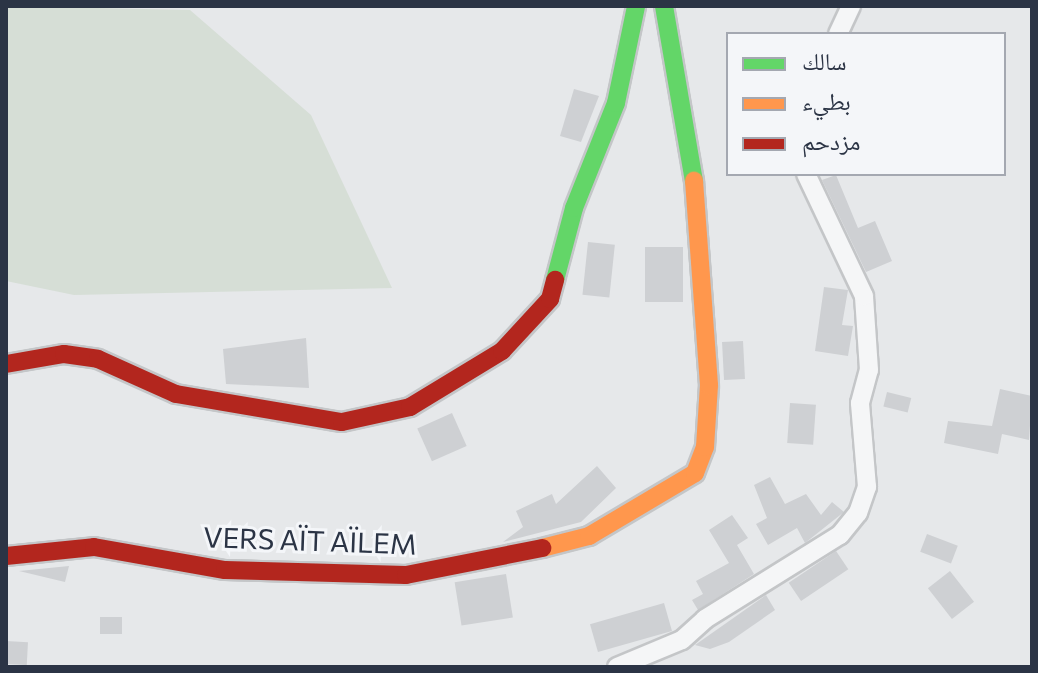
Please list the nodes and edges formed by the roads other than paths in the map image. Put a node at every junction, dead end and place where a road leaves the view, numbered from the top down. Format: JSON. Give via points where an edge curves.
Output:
{"nodes":[{"id":1,"x":636,"y":6,"type":"edge"},
{"id":2,"x":664,"y":6,"type":"edge"},
{"id":3,"x":851,"y":6,"type":"edge"},
{"id":4,"x":839,"y":32,"type":"edge"},
{"id":5,"x":807,"y":176,"type":"edge"},
{"id":6,"x":6,"y":364,"type":"edge"},
{"id":7,"x":6,"y":556,"type":"edge"},
{"id":8,"x":617,"y":667,"type":"edge"}],
"edges":[{"from":1,"to":6,"type":"street","via":[[616,103],[574,208],[550,299],[502,351],[410,407],[375,419],[328,420],[176,394],[98,359],[64,354]]},
{"from":2,"to":7,"type":"street","name":"VERS AÏT AÏLEM","via":[[693,165],[709,385],[705,447],[695,473],[589,536],[466,568],[406,575],[225,570],[94,547]]},
{"from":3,"to":4,"type":"street"},
{"from":5,"to":8,"type":"street","via":[[864,296],[869,370],[860,403],[867,487],[858,513],[840,535],[705,619],[682,640]]}]}
